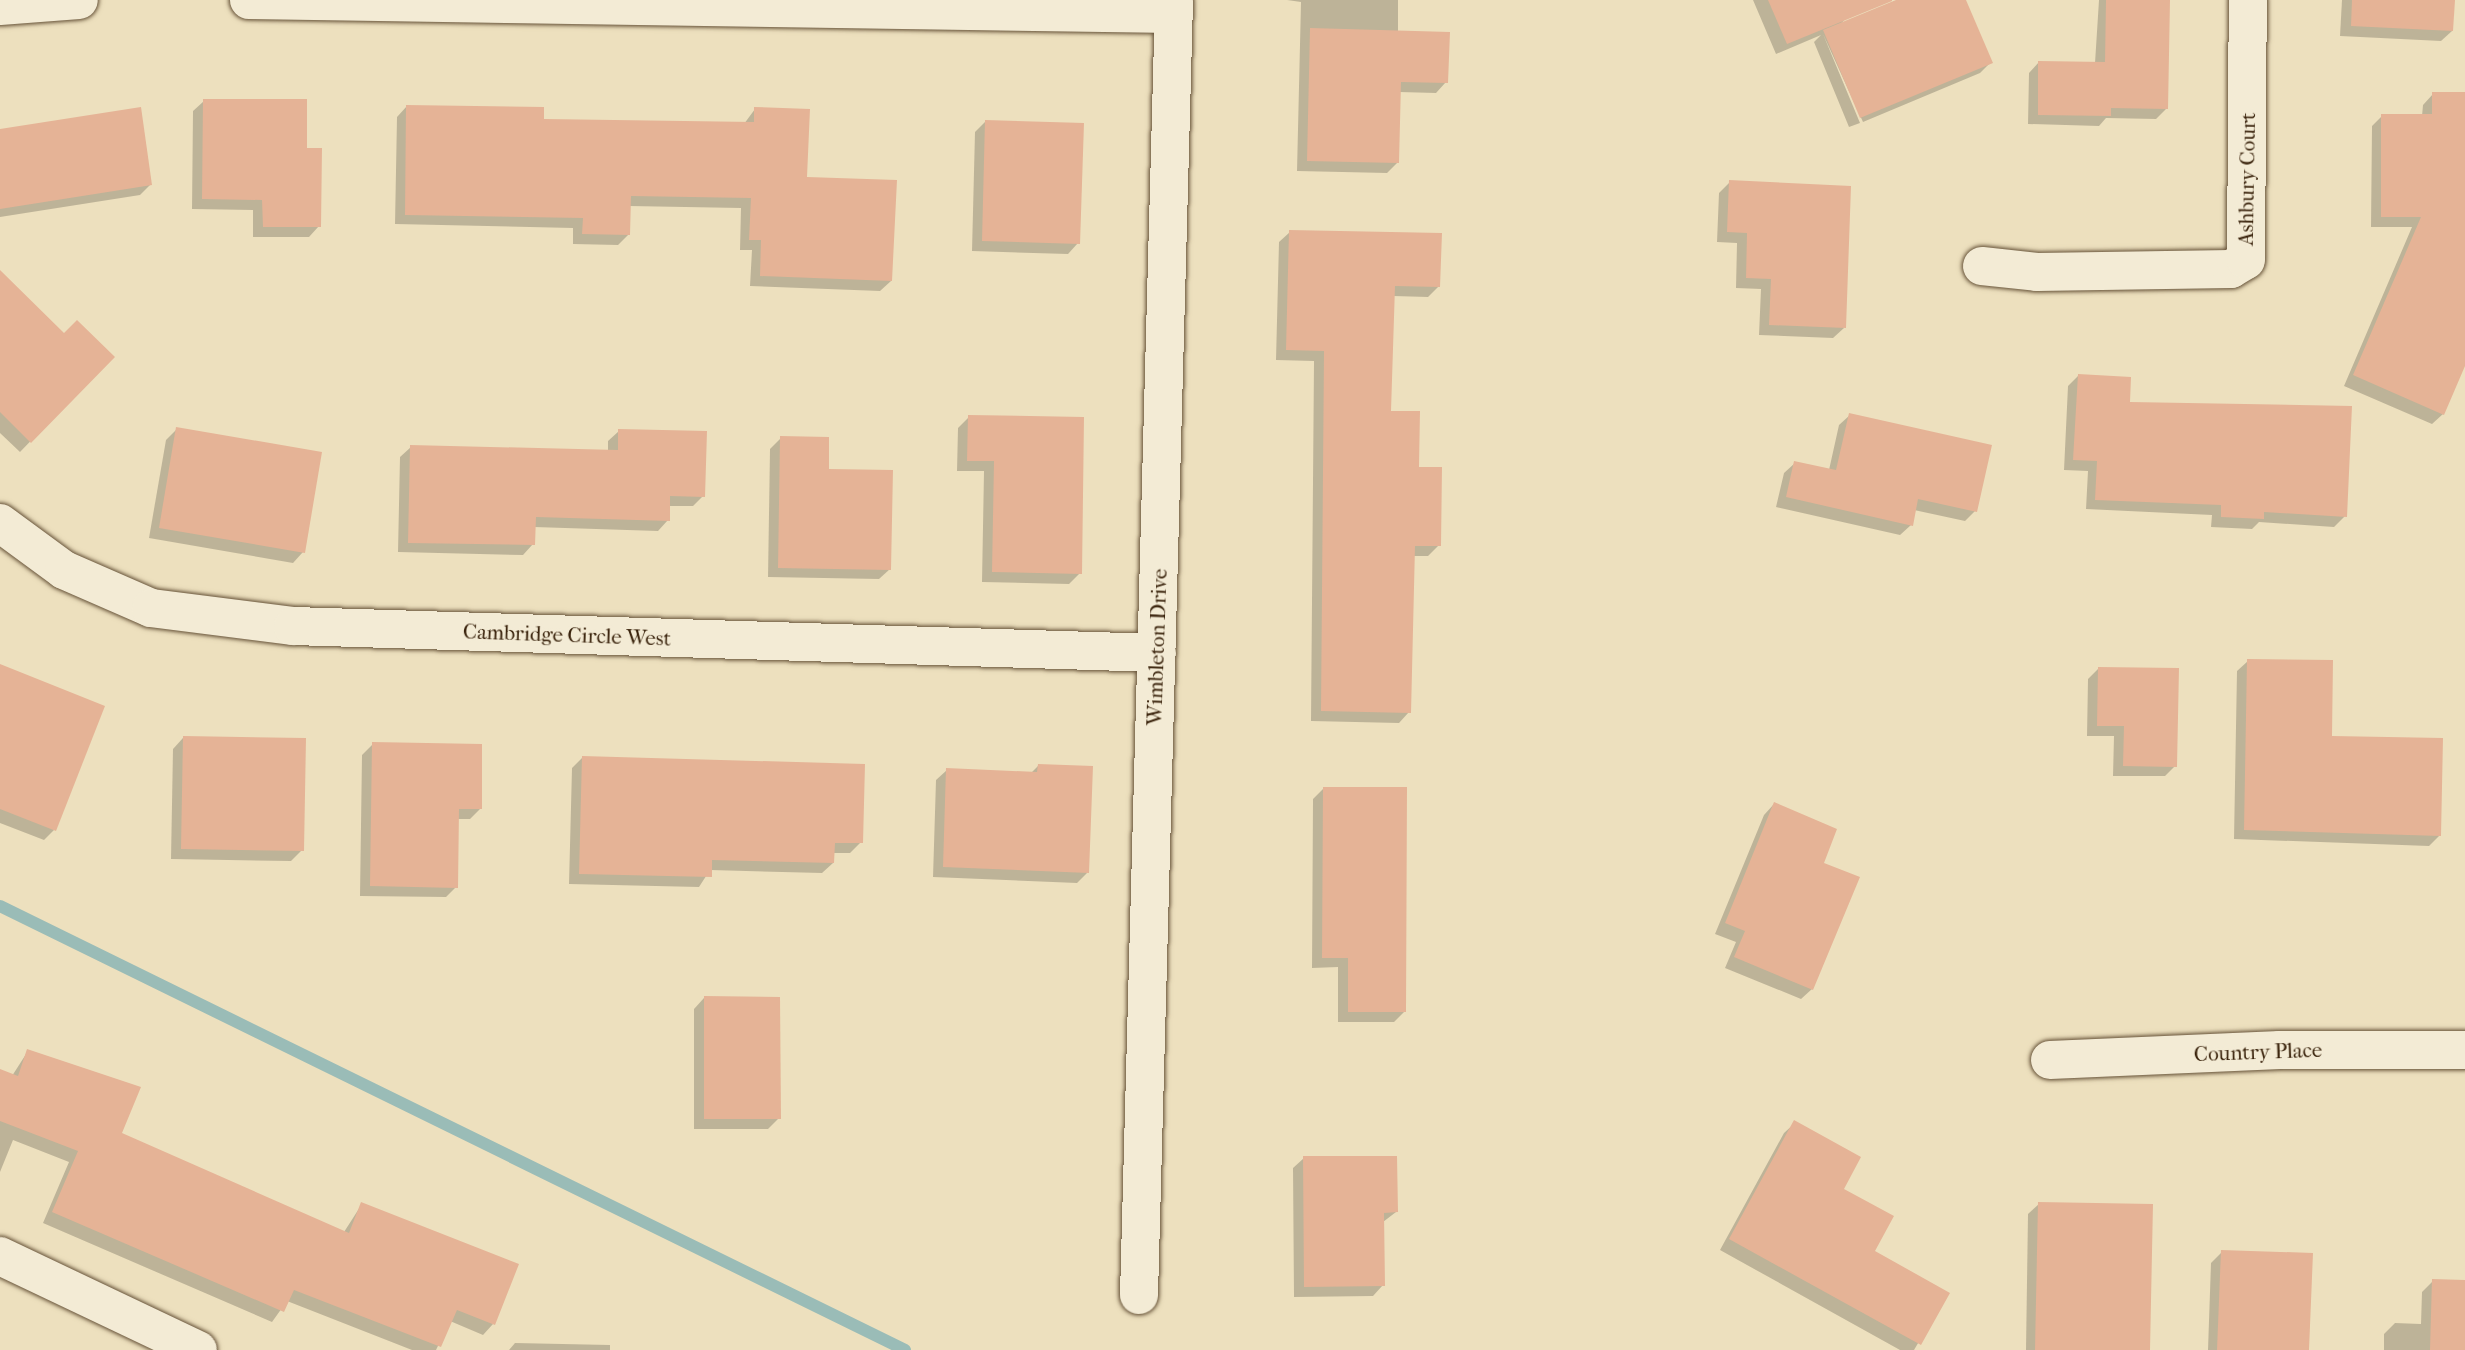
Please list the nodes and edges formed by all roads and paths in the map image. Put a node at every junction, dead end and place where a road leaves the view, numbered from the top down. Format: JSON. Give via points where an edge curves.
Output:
{"nodes":[{"id":1,"x":79,"y":0,"type":"edge"},
{"id":2,"x":249,"y":0,"type":"edge"},
{"id":3,"x":2248,"y":0,"type":"edge"},
{"id":4,"x":0,"y":6,"type":"edge"},
{"id":5,"x":1174,"y":7,"type":"edge"},
{"id":6,"x":1982,"y":266,"type":"dead end"},
{"id":7,"x":0,"y":523,"type":"edge"},
{"id":8,"x":1157,"y":653,"type":"junction"},
{"id":9,"x":2465,"y":1050,"type":"edge"},
{"id":10,"x":2050,"y":1060,"type":"dead end"},
{"id":11,"x":0,"y":1256,"type":"edge"},
{"id":12,"x":1139,"y":1295,"type":"dead end"},
{"id":13,"x":198,"y":1350,"type":"edge"}],
"edges":[{"from":1,"to":4,"type":"street"},
{"from":2,"to":5,"type":"street"},
{"from":3,"to":6,"type":"street","name":"Ashbury Court","via":[[2246,260],[2231,270],[2037,272]]},
{"from":5,"to":8,"type":"street","name":"Wimbleton Drive"},
{"from":7,"to":8,"type":"street","name":"Cambridge Circle West","via":[[64,570],[151,608],[293,626]]},
{"from":8,"to":12,"type":"street","name":"Wimbleton Drive"},
{"from":9,"to":10,"type":"street","name":"Country Place","via":[[2280,1050]]},
{"from":11,"to":13,"type":"street"}]}
